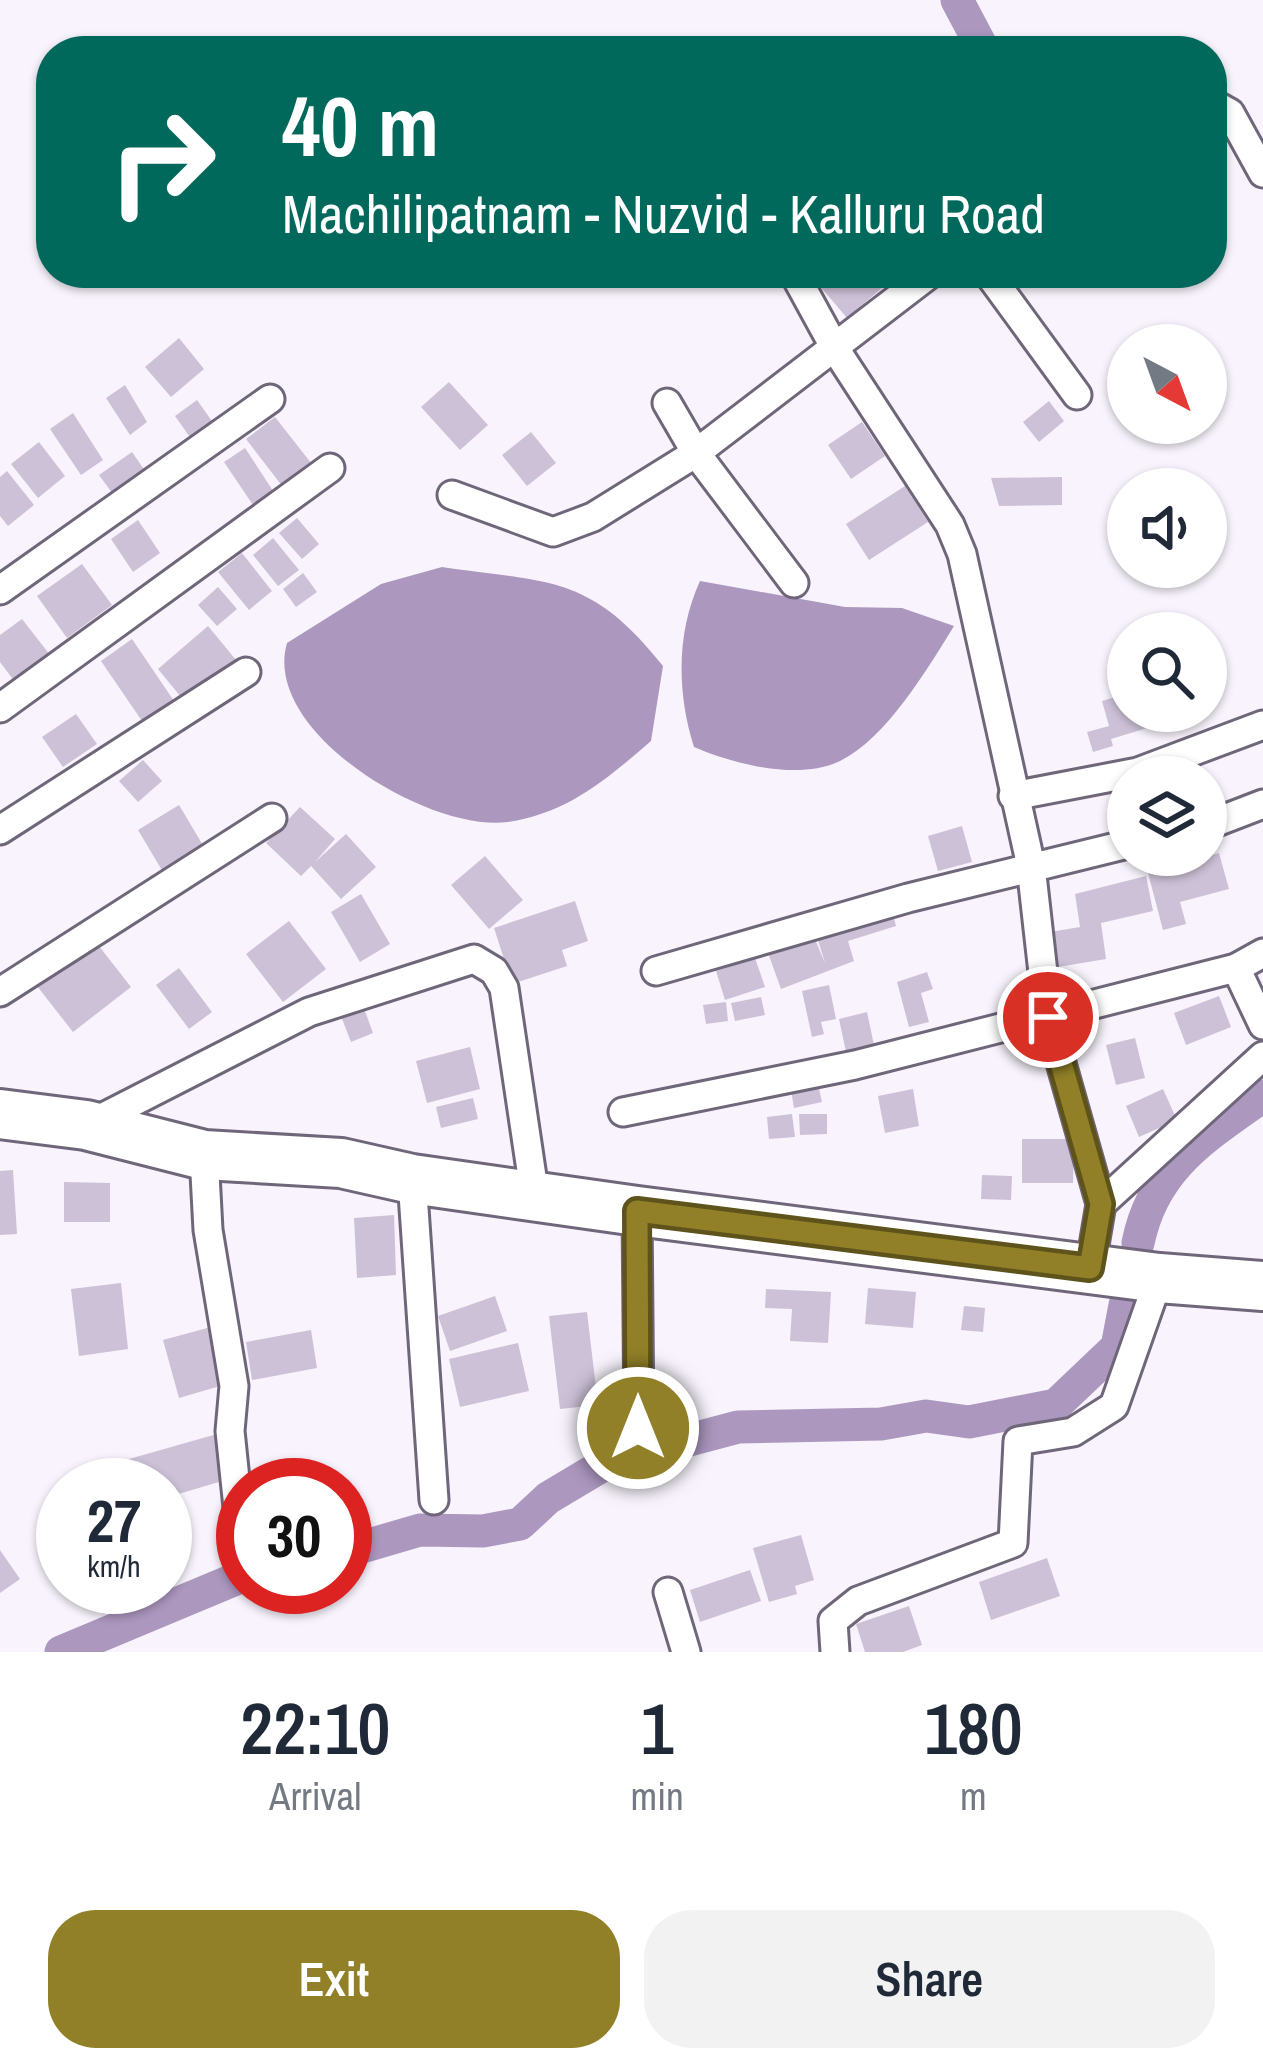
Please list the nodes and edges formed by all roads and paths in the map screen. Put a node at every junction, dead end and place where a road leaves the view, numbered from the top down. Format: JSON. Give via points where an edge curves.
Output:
{"nodes":[{"id":1,"x":1227,"y":112,"type":"edge"},
{"id":2,"x":1263,"y":173,"type":"edge"},
{"id":3,"x":802,"y":288,"type":"edge"},
{"id":4,"x":912,"y":288,"type":"edge"},
{"id":5,"x":999,"y":288,"type":"edge"},
{"id":6,"x":836,"y":350,"type":"junction"},
{"id":7,"x":1077,"y":395,"type":"dead end"},
{"id":8,"x":270,"y":400,"type":"dead end"},
{"id":9,"x":667,"y":403,"type":"dead end"},
{"id":10,"x":696,"y":453,"type":"junction"},
{"id":11,"x":329,"y":468,"type":"dead end"},
{"id":12,"x":452,"y":494,"type":"dead end"},
{"id":13,"x":794,"y":583,"type":"dead end"},
{"id":14,"x":0,"y":590,"type":"edge"},
{"id":15,"x":246,"y":671,"type":"dead end"},
{"id":16,"x":0,"y":708,"type":"edge"},
{"id":17,"x":1263,"y":725,"type":"edge"},
{"id":18,"x":1013,"y":796,"type":"junction"},
{"id":19,"x":1263,"y":804,"type":"edge"},
{"id":20,"x":272,"y":818,"type":"dead end"},
{"id":21,"x":1227,"y":818,"type":"edge"},
{"id":22,"x":0,"y":830,"type":"edge"},
{"id":23,"x":1107,"y":849,"type":"edge"},
{"id":24,"x":1031,"y":866,"type":"junction"},
{"id":25,"x":1263,"y":953,"type":"edge"},
{"id":26,"x":1236,"y":968,"type":"junction"},
{"id":27,"x":656,"y":971,"type":"dead end"},
{"id":28,"x":0,"y":992,"type":"edge"},
{"id":29,"x":1048,"y":1017,"type":"junction"},
{"id":30,"x":1263,"y":1025,"type":"edge"},
{"id":31,"x":1263,"y":1055,"type":"edge"},
{"id":32,"x":623,"y":1112,"type":"dead end"},
{"id":33,"x":0,"y":1114,"type":"edge"},
{"id":34,"x":86,"y":1126,"type":"junction"},
{"id":35,"x":204,"y":1155,"type":"junction"},
{"id":36,"x":412,"y":1179,"type":"junction"},
{"id":37,"x":535,"y":1197,"type":"junction"},
{"id":38,"x":1101,"y":1204,"type":"junction"},
{"id":39,"x":637,"y":1211,"type":"junction"},
{"id":40,"x":1090,"y":1268,"type":"junction"},
{"id":41,"x":1160,"y":1278,"type":"junction"},
{"id":42,"x":1255,"y":1285,"type":"edge"},
{"id":43,"x":638,"y":1428,"type":"dead end"},
{"id":44,"x":233,"y":1458,"type":"edge"},
{"id":45,"x":434,"y":1500,"type":"dead end"},
{"id":46,"x":668,"y":1592,"type":"dead end"},
{"id":47,"x":686,"y":1652,"type":"edge"},
{"id":48,"x":835,"y":1652,"type":"edge"}],
"edges":[{"from":1,"to":2,"type":"street"},
{"from":3,"to":6,"type":"street"},
{"from":4,"to":6,"type":"street"},
{"from":5,"to":7,"type":"street"},
{"from":6,"to":10,"type":"street"},
{"from":6,"to":18,"type":"street","via":[[962,554]]},
{"from":8,"to":14,"type":"street"},
{"from":9,"to":10,"type":"street"},
{"from":10,"to":12,"type":"street","via":[[593,517],[553,532]]},
{"from":10,"to":13,"type":"street"},
{"from":11,"to":16,"type":"street"},
{"from":15,"to":22,"type":"street"},
{"from":17,"to":18,"type":"street","via":[[1138,772]]},
{"from":18,"to":24,"type":"street"},
{"from":19,"to":21,"type":"street"},
{"from":20,"to":28,"type":"street"},
{"from":23,"to":24,"type":"street"},
{"from":24,"to":27,"type":"street"},
{"from":24,"to":29,"type":"street"},
{"from":25,"to":26,"type":"street"},
{"from":26,"to":29,"type":"street"},
{"from":26,"to":30,"type":"street"},
{"from":29,"to":32,"type":"street"},
{"from":29,"to":38,"type":"street"},
{"from":31,"to":38,"type":"street"},
{"from":33,"to":34,"type":"highway"},
{"from":34,"to":35,"type":"highway"},
{"from":34,"to":37,"type":"street","via":[[309,1012],[474,959],[504,988]]},
{"from":35,"to":36,"type":"highway","via":[[341,1163]]},
{"from":35,"to":44,"type":"street","via":[[234,1386]]},
{"from":36,"to":37,"type":"highway"},
{"from":36,"to":45,"type":"street"},
{"from":37,"to":39,"type":"highway"},
{"from":38,"to":40,"type":"street"},
{"from":39,"to":40,"type":"highway"},
{"from":39,"to":43,"type":"street"},
{"from":40,"to":41,"type":"highway"},
{"from":41,"to":42,"type":"highway"},
{"from":41,"to":48,"type":"street","via":[[1114,1406],[1073,1432],[1018,1441],[1012,1543],[858,1601],[833,1621]]},
{"from":46,"to":47,"type":"street"}]}
